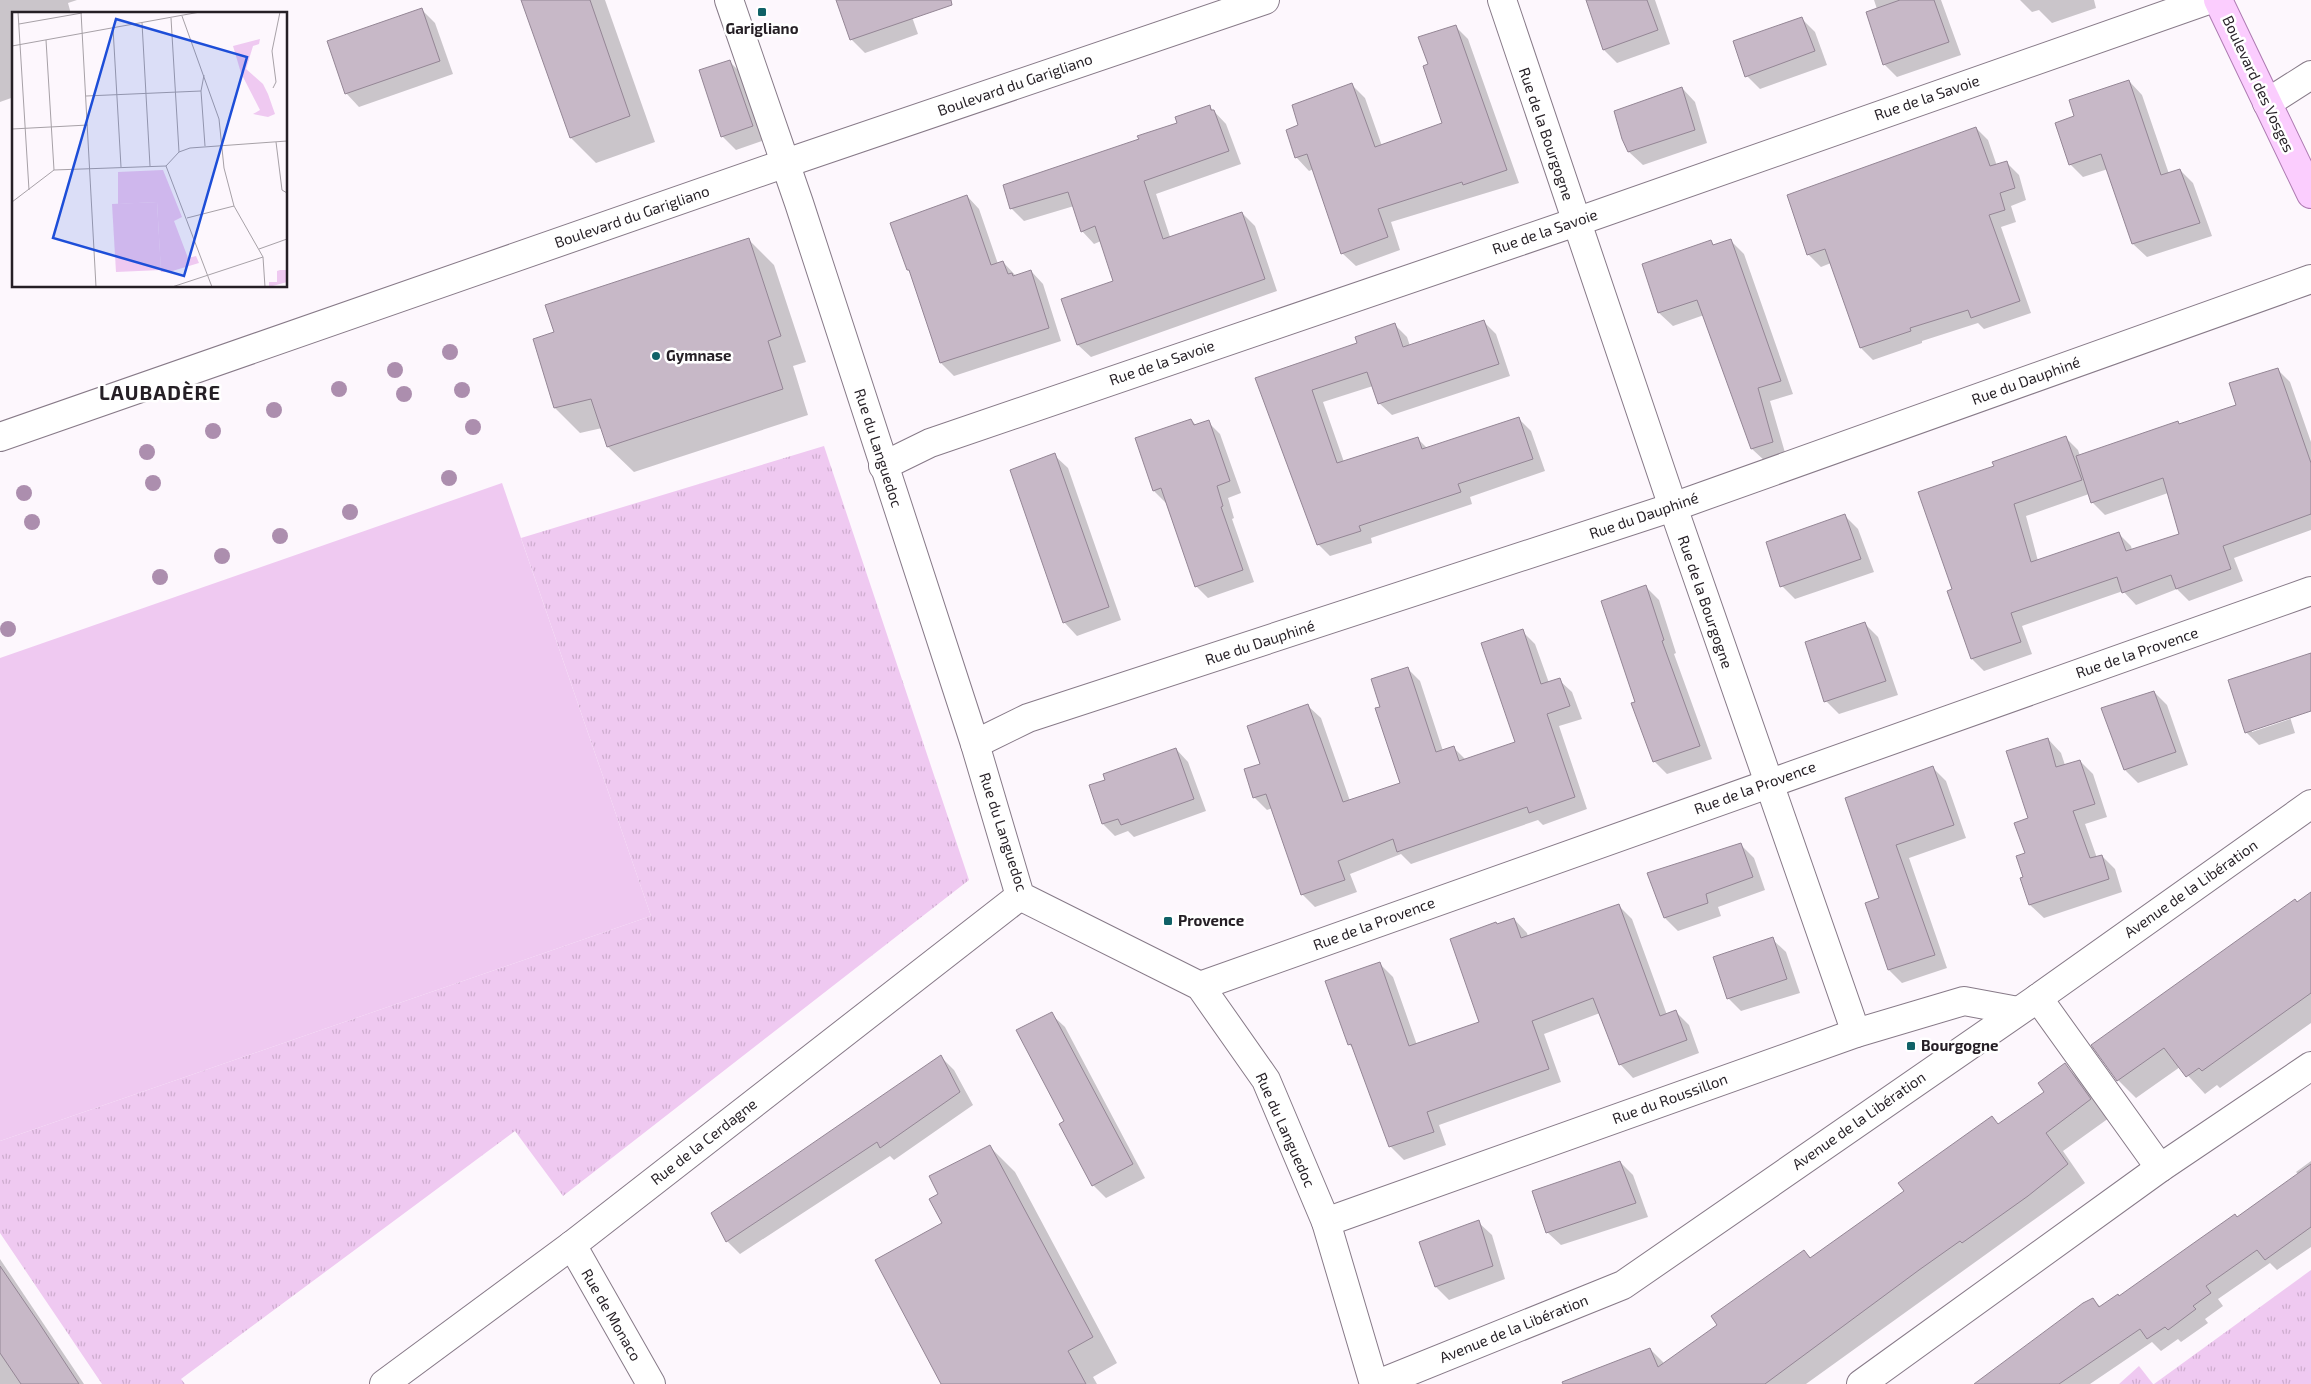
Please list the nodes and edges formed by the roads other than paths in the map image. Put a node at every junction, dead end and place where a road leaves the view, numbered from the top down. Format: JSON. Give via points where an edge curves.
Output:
{"nodes":[{"id":1,"x":730,"y":0,"type":"edge"},
{"id":2,"x":1265,"y":0,"type":"edge"},
{"id":3,"x":1502,"y":0,"type":"edge"},
{"id":4,"x":2208,"y":0,"type":"edge"},
{"id":5,"x":2218,"y":0,"type":"edge"},
{"id":6,"x":1202,"y":10,"type":"edge"},
{"id":7,"x":2311,"y":75,"type":"edge"},
{"id":8,"x":2267,"y":103,"type":"junction"},
{"id":9,"x":786,"y":163,"type":"junction"},
{"id":10,"x":2311,"y":194,"type":"edge"},
{"id":11,"x":1576,"y":222,"type":"junction"},
{"id":12,"x":2311,"y":279,"type":"edge"},
{"id":13,"x":0,"y":437,"type":"edge"},
{"id":14,"x":883,"y":466,"type":"junction"},
{"id":15,"x":1673,"y":507,"type":"junction"},
{"id":16,"x":2311,"y":592,"type":"edge"},
{"id":17,"x":976,"y":744,"type":"junction"},
{"id":18,"x":1768,"y":783,"type":"junction"},
{"id":19,"x":2311,"y":804,"type":"edge"},
{"id":20,"x":1020,"y":896,"type":"junction"},
{"id":21,"x":1200,"y":986,"type":"junction"},
{"id":22,"x":2028,"y":1004,"type":"junction"},
{"id":23,"x":1856,"y":1033,"type":"junction"},
{"id":24,"x":2311,"y":1066,"type":"edge"},
{"id":25,"x":2160,"y":1168,"type":"junction"},
{"id":26,"x":1326,"y":1222,"type":"junction"},
{"id":27,"x":572,"y":1246,"type":"junction"},
{"id":28,"x":384,"y":1384,"type":"edge"},
{"id":29,"x":651,"y":1384,"type":"edge"},
{"id":30,"x":1376,"y":1384,"type":"edge"},
{"id":31,"x":1861,"y":1384,"type":"edge"}],
"edges":[{"from":1,"to":9,"type":"street","name":"Rue du Languedoc"},
{"from":2,"to":6,"type":"street","name":"Boulevard du Garigliano"},
{"from":3,"to":11,"type":"street","name":"Rue de la Bourgogne"},
{"from":4,"to":11,"type":"street","name":"Rue de la Savoie"},
{"from":5,"to":8,"type":"main road","name":"Boulevard des Vosges"},
{"from":6,"to":9,"type":"street","name":"Boulevard du Garigliano"},
{"from":7,"to":8,"type":"street"},
{"from":8,"to":10,"type":"main road","name":"Boulevard des Vosges"},
{"from":9,"to":13,"type":"street","name":"Boulevard du Garigliano"},
{"from":9,"to":14,"type":"street","name":"Rue du Languedoc"},
{"from":11,"to":14,"type":"street","name":"Rue de la Savoie","via":[[930,443]]},
{"from":11,"to":15,"type":"street","name":"Rue de la Bourgogne"},
{"from":12,"to":15,"type":"street","name":"Rue du Dauphiné"},
{"from":14,"to":17,"type":"street","name":"Rue du Languedoc"},
{"from":15,"to":17,"type":"street","name":"Rue du Dauphiné","via":[[1028,718]]},
{"from":15,"to":18,"type":"street","name":"Rue de la Bourgogne"},
{"from":16,"to":18,"type":"street","name":"Rue de la Provence"},
{"from":17,"to":20,"type":"street","name":"Rue du Languedoc"},
{"from":18,"to":21,"type":"street","name":"Rue de la Provence"},
{"from":18,"to":23,"type":"street","name":"Rue de la Bourgogne"},
{"from":19,"to":22,"type":"street","name":"Avenue de la Libération"},
{"from":20,"to":21,"type":"street","name":"Rue du Languedoc"},
{"from":20,"to":27,"type":"street","name":"Rue de la Cerdagne"},
{"from":21,"to":26,"type":"street","name":"Rue du Languedoc","via":[[1266,1080]]},
{"from":22,"to":23,"type":"street","name":"Rue du Roussillon","via":[[1964,1001]]},
{"from":22,"to":25,"type":"street"},
{"from":22,"to":30,"type":"street","name":"Avenue de la Libération","via":[[1623,1285]]},
{"from":23,"to":26,"type":"street","name":"Rue du Roussillon"},
{"from":24,"to":25,"type":"street"},
{"from":25,"to":31,"type":"street"},
{"from":26,"to":30,"type":"street","name":"Rue du Languedoc"},
{"from":27,"to":28,"type":"street","name":"Rue de la Cerdagne"},
{"from":27,"to":29,"type":"street","name":"Rue de Monaco"}]}
